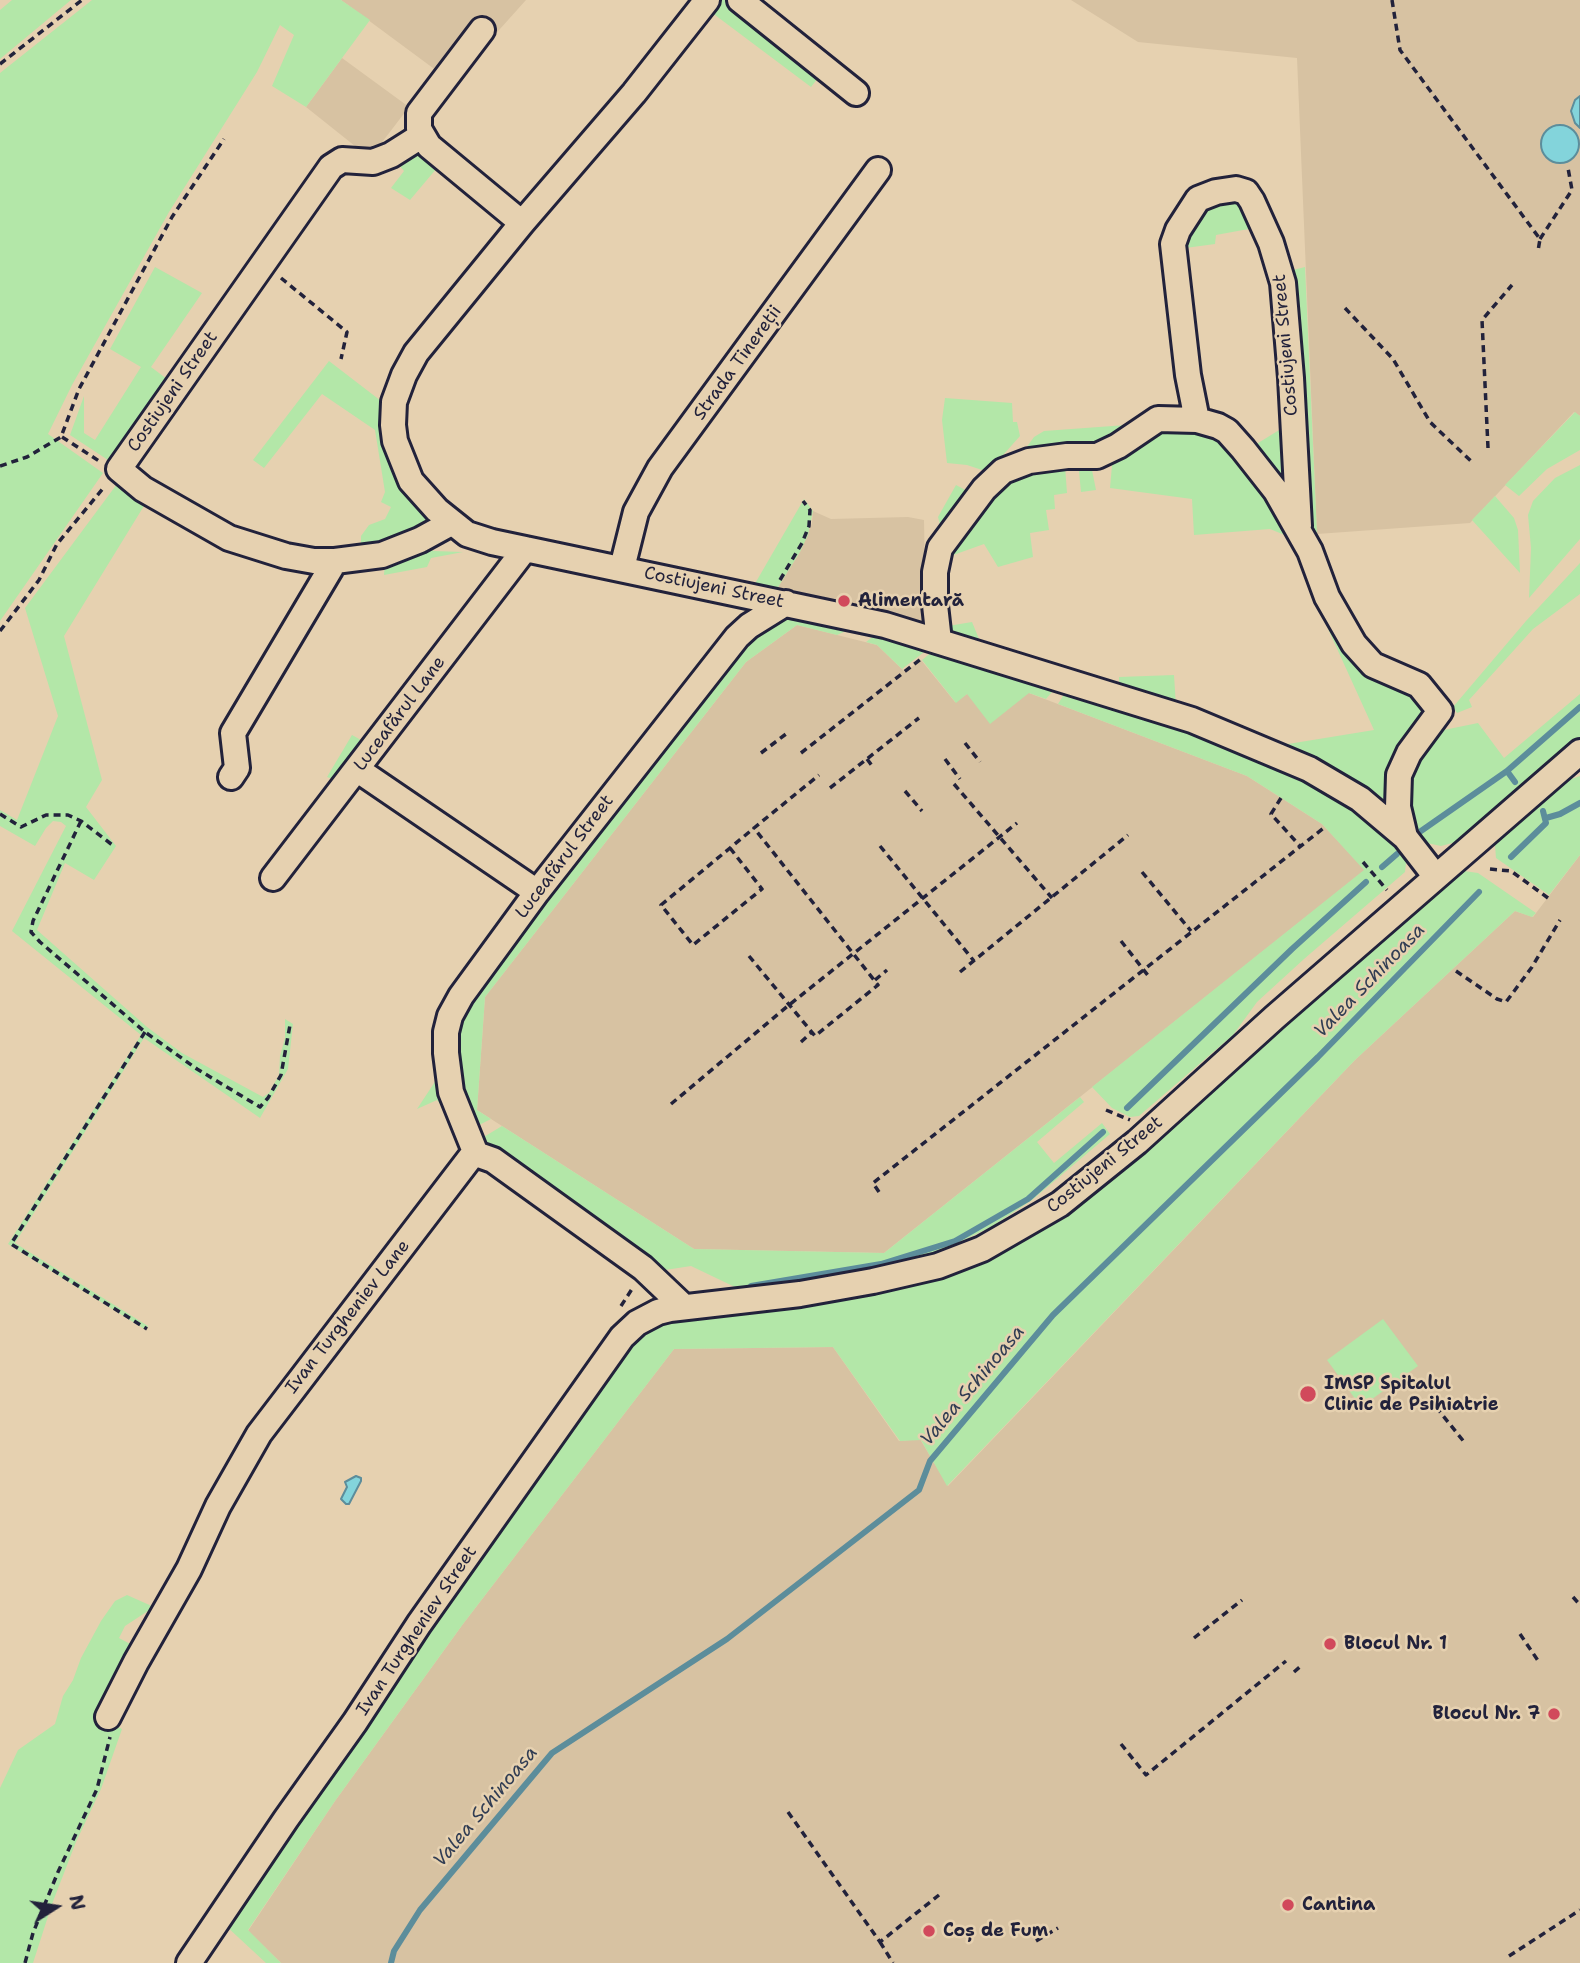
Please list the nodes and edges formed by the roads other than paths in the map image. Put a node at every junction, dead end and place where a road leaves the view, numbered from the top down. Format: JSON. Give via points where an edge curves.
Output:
{"nodes":[{"id":1,"x":707,"y":0,"type":"edge"},
{"id":2,"x":740,"y":0,"type":"edge"},
{"id":3,"x":482,"y":30,"type":"dead end"},
{"id":4,"x":856,"y":93,"type":"dead end"},
{"id":5,"x":421,"y":136,"type":"junction"},
{"id":6,"x":878,"y":170,"type":"dead end"},
{"id":7,"x":522,"y":223,"type":"junction"},
{"id":8,"x":1197,"y":420,"type":"junction"},
{"id":9,"x":451,"y":523,"type":"junction"},
{"id":10,"x":1300,"y":533,"type":"junction"},
{"id":11,"x":525,"y":549,"type":"junction"},
{"id":12,"x":335,"y":561,"type":"junction"},
{"id":13,"x":622,"y":568,"type":"junction"},
{"id":14,"x":777,"y":601,"type":"junction"},
{"id":15,"x":939,"y":641,"type":"junction"},
{"id":16,"x":1580,"y":752,"type":"edge"},
{"id":17,"x":358,"y":770,"type":"junction"},
{"id":18,"x":231,"y":777,"type":"dead end"},
{"id":19,"x":1405,"y":837,"type":"junction"},
{"id":20,"x":1436,"y":877,"type":"junction"},
{"id":21,"x":273,"y":878,"type":"dead end"},
{"id":22,"x":537,"y":892,"type":"junction"},
{"id":23,"x":476,"y":1154,"type":"junction"},
{"id":24,"x":684,"y":1307,"type":"junction"},
{"id":25,"x":658,"y":1312,"type":"joint"},
{"id":26,"x":108,"y":1717,"type":"road end"},
{"id":27,"x":189,"y":1963,"type":"edge"}],
"edges":[{"from":1,"to":7,"type":"street","name":"Costiujeni Street"},
{"from":2,"to":4,"type":"street"},
{"from":3,"to":5,"type":"street","via":[[419,113]]},
{"from":5,"to":7,"type":"street"},
{"from":5,"to":12,"type":"street","name":"Costiujeni Street","via":[[373,162],[342,160],[331,167],[119,469],[143,489],[229,538],[286,556]]},
{"from":6,"to":13,"type":"street","name":"Strada Tinereții","via":[[660,468],[636,512]]},
{"from":7,"to":9,"type":"street","name":"Costiujeni Street","via":[[416,353],[394,401],[395,441],[411,481]]},
{"from":8,"to":10,"type":"street","name":"Costiujeni Street","via":[[1227,431],[1276,491]]},
{"from":8,"to":10,"type":"street","name":"Costiujeni Street","via":[[1173,244],[1198,199],[1236,189],[1246,192],[1252,201],[1283,283]]},
{"from":8,"to":15,"type":"street","name":"Costiujeni Street","via":[[1158,419],[1097,456],[1029,461],[1003,471],[940,548],[935,572]]},
{"from":9,"to":11,"type":"street","name":"Costiujeni Street","via":[[467,534]]},
{"from":9,"to":12,"type":"street","name":"Costiujeni Street","via":[[382,555]]},
{"from":10,"to":19,"type":"street","name":"Costiujeni Street","via":[[1354,645],[1373,665],[1419,685],[1440,711],[1399,775],[1398,807]]},
{"from":11,"to":13,"type":"street","name":"Costiujeni Street"},
{"from":11,"to":17,"type":"street","name":"Luceafărul Lane"},
{"from":12,"to":18,"type":"street","via":[[233,733],[236,768]]},
{"from":13,"to":14,"type":"street","name":"Costiujeni Street"},
{"from":14,"to":15,"type":"street","name":"Costiujeni Street"},
{"from":14,"to":22,"type":"street","name":"Luceafărul Street","via":[[737,637]]},
{"from":15,"to":19,"type":"street","name":"Costiujeni Street","via":[[1240,738],[1309,769],[1360,799]]},
{"from":16,"to":20,"type":"street","name":"Costiujeni Street"},
{"from":17,"to":21,"type":"street","name":"Luceafărul Lane"},
{"from":17,"to":22,"type":"street"},
{"from":19,"to":20,"type":"street","name":"Costiujeni Street"},
{"from":20,"to":24,"type":"street","name":"Costiujeni Street","via":[[1138,1142],[1060,1204],[1005,1236],[957,1260],[873,1281],[776,1298]]},
{"from":22,"to":23,"type":"street","name":"Luceafărul Street","via":[[461,996],[446,1032],[451,1092]]},
{"from":23,"to":24,"type":"street","via":[[493,1160],[632,1261]]},
{"from":23,"to":26,"type":"street","name":"Ivan Turgheniev Lane","via":[[462,1165],[259,1434]]},
{"from":24,"to":25,"type":"street","name":"Costiujeni Street"},
{"from":25,"to":27,"type":"street","name":"Ivan Turgheniev Street","via":[[622,1338],[419,1624]]}]}
